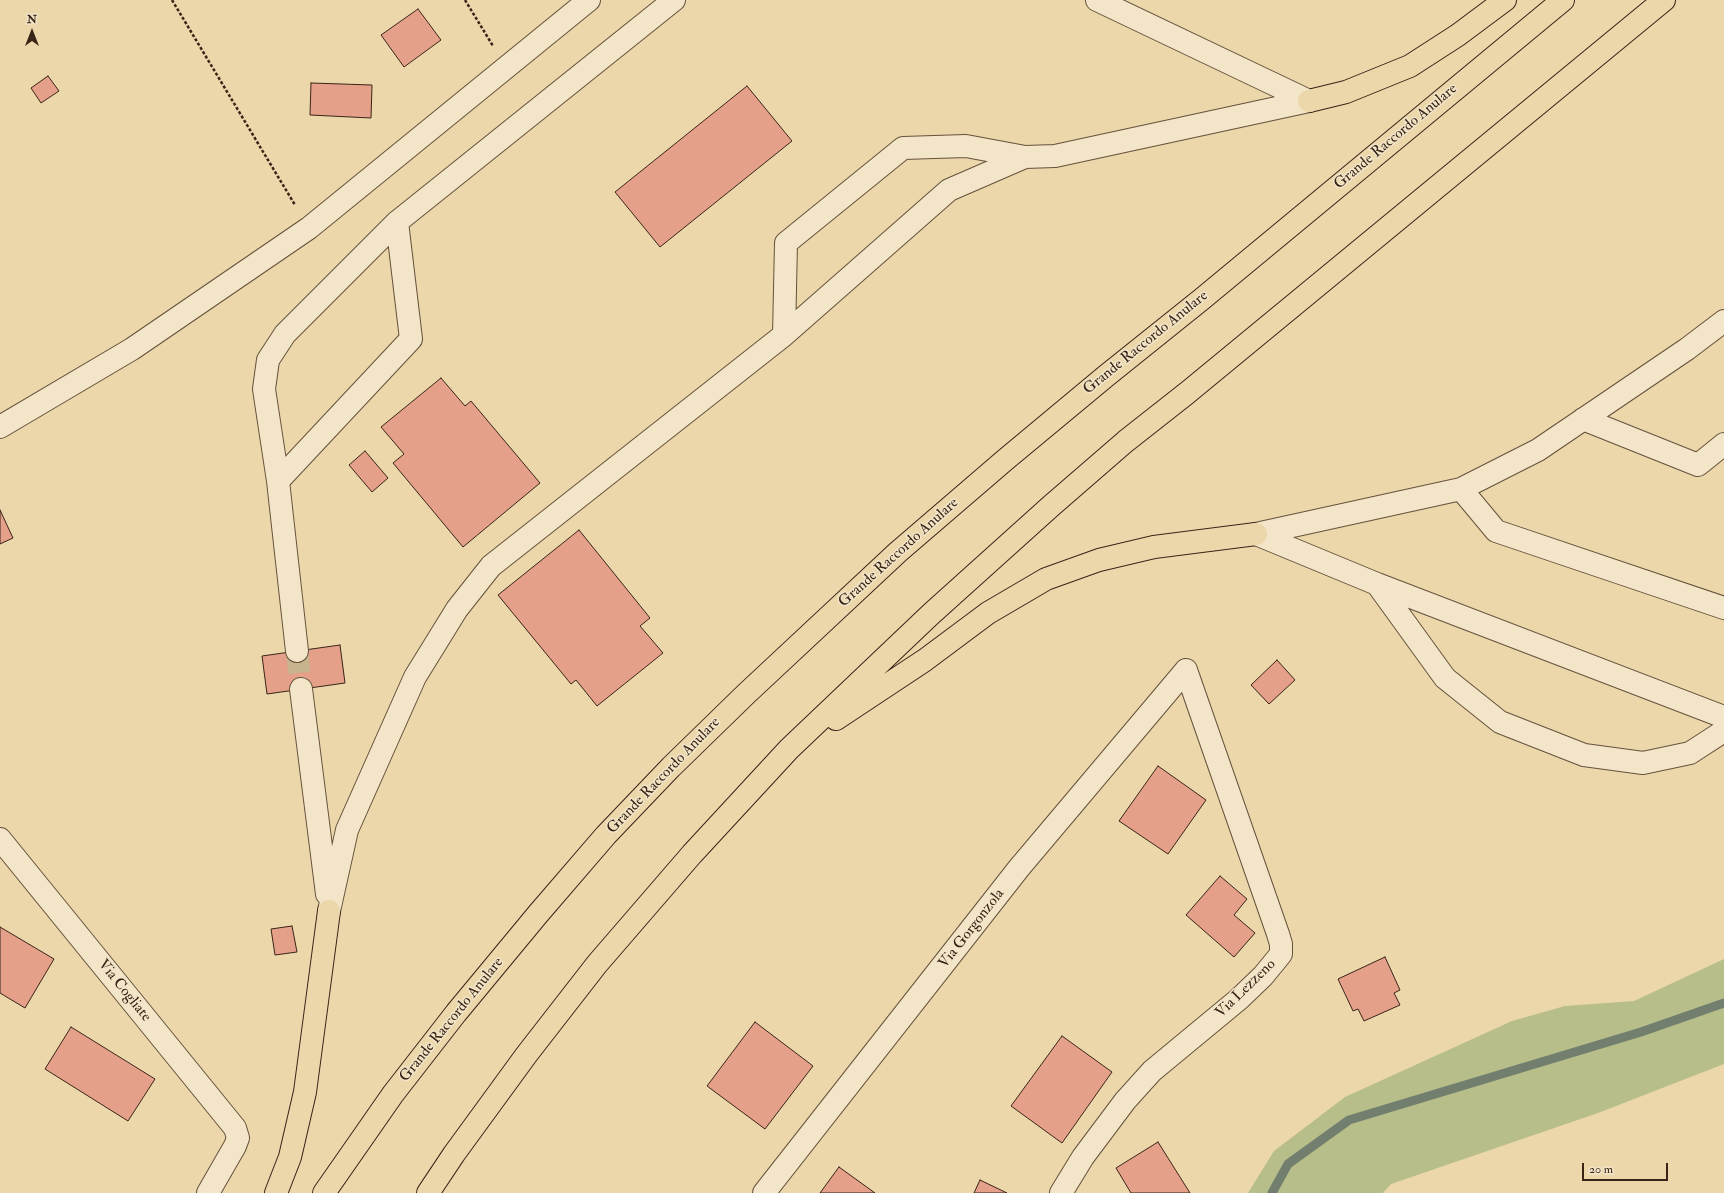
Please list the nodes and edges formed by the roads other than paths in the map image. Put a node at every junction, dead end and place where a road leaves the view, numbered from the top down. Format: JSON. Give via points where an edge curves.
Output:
{"nodes":[{"id":1,"x":589,"y":0,"type":"edge"},
{"id":2,"x":674,"y":0,"type":"edge"},
{"id":3,"x":1098,"y":0,"type":"edge"},
{"id":4,"x":1505,"y":0,"type":"edge"},
{"id":5,"x":1563,"y":0,"type":"edge"},
{"id":6,"x":1664,"y":0,"type":"edge"},
{"id":7,"x":1309,"y":101,"type":"junction"},
{"id":8,"x":1025,"y":157,"type":"junction"},
{"id":9,"x":397,"y":222,"type":"junction"},
{"id":10,"x":1724,"y":321,"type":"edge"},
{"id":11,"x":784,"y":335,"type":"junction"},
{"id":12,"x":1583,"y":419,"type":"junction"},
{"id":13,"x":0,"y":427,"type":"edge"},
{"id":14,"x":1724,"y":444,"type":"edge"},
{"id":15,"x":278,"y":481,"type":"junction"},
{"id":16,"x":1461,"y":489,"type":"junction"},
{"id":17,"x":1256,"y":534,"type":"junction"},
{"id":18,"x":1377,"y":584,"type":"junction"},
{"id":19,"x":1724,"y":608,"type":"edge"},
{"id":20,"x":297,"y":651,"type":"tunnel mouth"},
{"id":21,"x":1186,"y":670,"type":"joint"},
{"id":22,"x":301,"y":689,"type":"tunnel mouth"},
{"id":23,"x":1724,"y":717,"type":"edge"},
{"id":24,"x":1724,"y":731,"type":"edge"},
{"id":25,"x":790,"y":749,"type":"junction"},
{"id":26,"x":0,"y":839,"type":"edge"},
{"id":27,"x":329,"y":911,"type":"junction"},
{"id":28,"x":208,"y":1193,"type":"edge"},
{"id":29,"x":276,"y":1193,"type":"edge"},
{"id":30,"x":324,"y":1193,"type":"edge"},
{"id":31,"x":428,"y":1193,"type":"edge"},
{"id":32,"x":764,"y":1193,"type":"edge"},
{"id":33,"x":1061,"y":1193,"type":"edge"}],
"edges":[{"from":1,"to":13,"type":"street","via":[[309,228],[132,348]]},
{"from":2,"to":9,"type":"street"},
{"from":3,"to":7,"type":"street"},
{"from":4,"to":7,"type":"highway","via":[[1410,66],[1346,92]]},
{"from":5,"to":30,"type":"highway","name":"Grande Raccordo Anulare","via":[[1005,460],[898,552],[746,694],[606,835],[543,908],[393,1094]]},
{"from":6,"to":25,"type":"highway","via":[[1114,451],[931,614]]},
{"from":7,"to":8,"type":"street","via":[[1055,156]]},
{"from":8,"to":11,"type":"street","via":[[949,190]]},
{"from":8,"to":11,"type":"street","via":[[966,146],[903,148],[786,242]]},
{"from":9,"to":15,"type":"street","via":[[285,334],[268,360],[264,389]]},
{"from":9,"to":15,"type":"street","via":[[411,339]]},
{"from":10,"to":12,"type":"street","via":[[1687,350]]},
{"from":11,"to":27,"type":"street","via":[[491,566],[481,578],[457,609],[415,677],[347,830]]},
{"from":12,"to":14,"type":"street","via":[[1698,465]]},
{"from":12,"to":16,"type":"street","via":[[1538,450]]},
{"from":15,"to":20,"type":"street"},
{"from":16,"to":17,"type":"street"},
{"from":16,"to":19,"type":"street","via":[[1496,532]]},
{"from":17,"to":18,"type":"street"},
{"from":17,"to":25,"type":"highway","via":[[1154,547],[1100,560],[1046,580],[988,613],[925,660]]},
{"from":18,"to":23,"type":"street"},
{"from":18,"to":24,"type":"street","via":[[1445,678],[1500,722],[1584,755],[1643,763],[1690,753]]},
{"from":21,"to":32,"type":"street","name":"Via Gorgonzola","via":[[1019,868]]},
{"from":21,"to":33,"type":"street","name":"Via Lezzeno","via":[[1278,934],[1281,954],[1263,976],[1234,1003],[1152,1071],[1125,1101],[1083,1157]]},
{"from":22,"to":27,"type":"street"},
{"from":25,"to":31,"type":"highway","via":[[692,854],[597,964],[523,1060]]},
{"from":26,"to":28,"type":"street","name":"Via Cogliate","via":[[235,1128],[238,1138],[235,1146]]},
{"from":27,"to":29,"type":"highway","via":[[304,1092],[290,1157]]}]}
